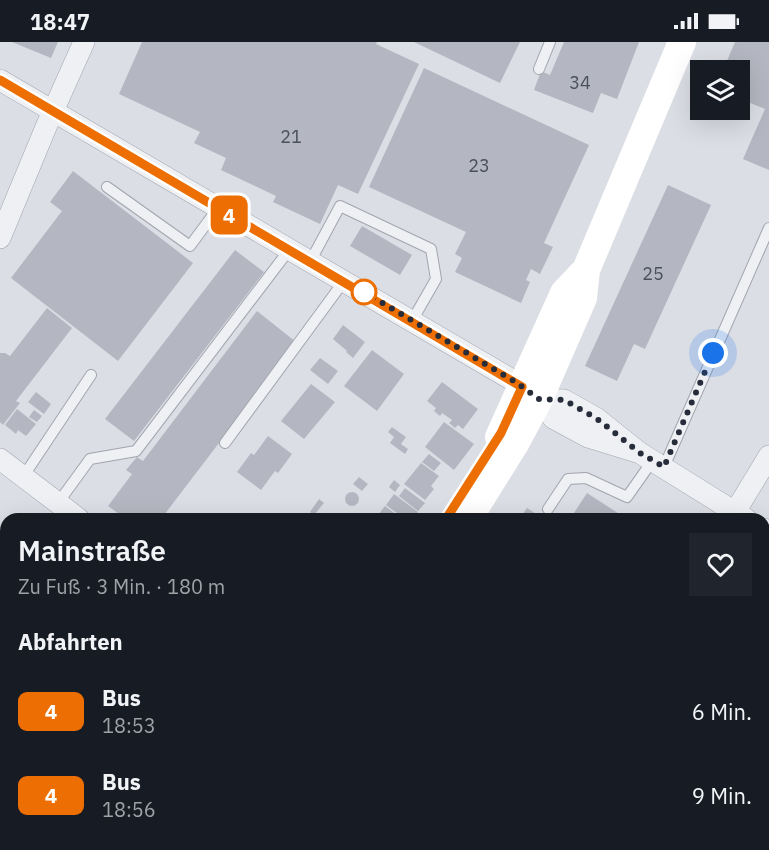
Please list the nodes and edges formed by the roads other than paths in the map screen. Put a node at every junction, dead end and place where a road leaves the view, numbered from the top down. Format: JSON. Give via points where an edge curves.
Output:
{"nodes":[{"id":1,"x":84,"y":42,"type":"edge"},
{"id":2,"x":550,"y":42,"type":"edge"},
{"id":3,"x":682,"y":42,"type":"edge"},
{"id":4,"x":539,"y":69,"type":"dead end"},
{"id":5,"x":0,"y":80,"type":"edge"},
{"id":6,"x":53,"y":111,"type":"junction"},
{"id":7,"x":107,"y":187,"type":"dead end"},
{"id":8,"x":218,"y":208,"type":"junction"},
{"id":9,"x":769,"y":228,"type":"edge"},
{"id":10,"x":1,"y":231,"type":"edge"},
{"id":11,"x":289,"y":250,"type":"junction"},
{"id":12,"x":310,"y":262,"type":"junction"},
{"id":13,"x":344,"y":281,"type":"junction"},
{"id":14,"x":411,"y":321,"type":"junction"},
{"id":15,"x":91,"y":375,"type":"dead end"},
{"id":16,"x":531,"y":393,"type":"junction"},
{"id":17,"x":225,"y":443,"type":"dead end"},
{"id":18,"x":769,"y":456,"type":"edge"},
{"id":19,"x":0,"y":459,"type":"edge"},
{"id":20,"x":652,"y":460,"type":"junction"},
{"id":21,"x":23,"y":477,"type":"junction"},
{"id":22,"x":58,"y":503,"type":"junction"},
{"id":23,"x":548,"y":509,"type":"dead end"},
{"id":24,"x":71,"y":513,"type":"edge"},
{"id":25,"x":450,"y":513,"type":"edge"},
{"id":26,"x":472,"y":513,"type":"edge"},
{"id":27,"x":736,"y":513,"type":"edge"},
{"id":28,"x":742,"y":513,"type":"edge"}],
"edges":[{"from":1,"to":6,"type":"street"},
{"from":2,"to":4,"type":"lane"},
{"from":3,"to":16,"type":"main road","via":[[586,270],[583,298]]},
{"from":5,"to":6,"type":"street"},
{"from":6,"to":8,"type":"street"},
{"from":6,"to":10,"type":"street"},
{"from":7,"to":8,"type":"lane","via":[[190,246]]},
{"from":8,"to":11,"type":"street"},
{"from":9,"to":20,"type":"lane"},
{"from":11,"to":12,"type":"street"},
{"from":11,"to":22,"type":"lane","via":[[136,451],[90,459]]},
{"from":12,"to":13,"type":"street"},
{"from":12,"to":14,"type":"lane","via":[[340,206],[431,249],[436,279]]},
{"from":13,"to":14,"type":"street"},
{"from":13,"to":17,"type":"lane"},
{"from":14,"to":16,"type":"street"},
{"from":15,"to":21,"type":"lane"},
{"from":16,"to":20,"type":"street","via":[[564,400],[596,418]]},
{"from":16,"to":25,"type":"main road"},
{"from":16,"to":26,"type":"main road","via":[[516,442]]},
{"from":18,"to":28,"type":"street"},
{"from":19,"to":21,"type":"street"},
{"from":20,"to":23,"type":"lane","via":[[627,496],[586,478],[568,478]]},
{"from":20,"to":27,"type":"street"},
{"from":21,"to":22,"type":"street"},
{"from":22,"to":24,"type":"street"}]}
